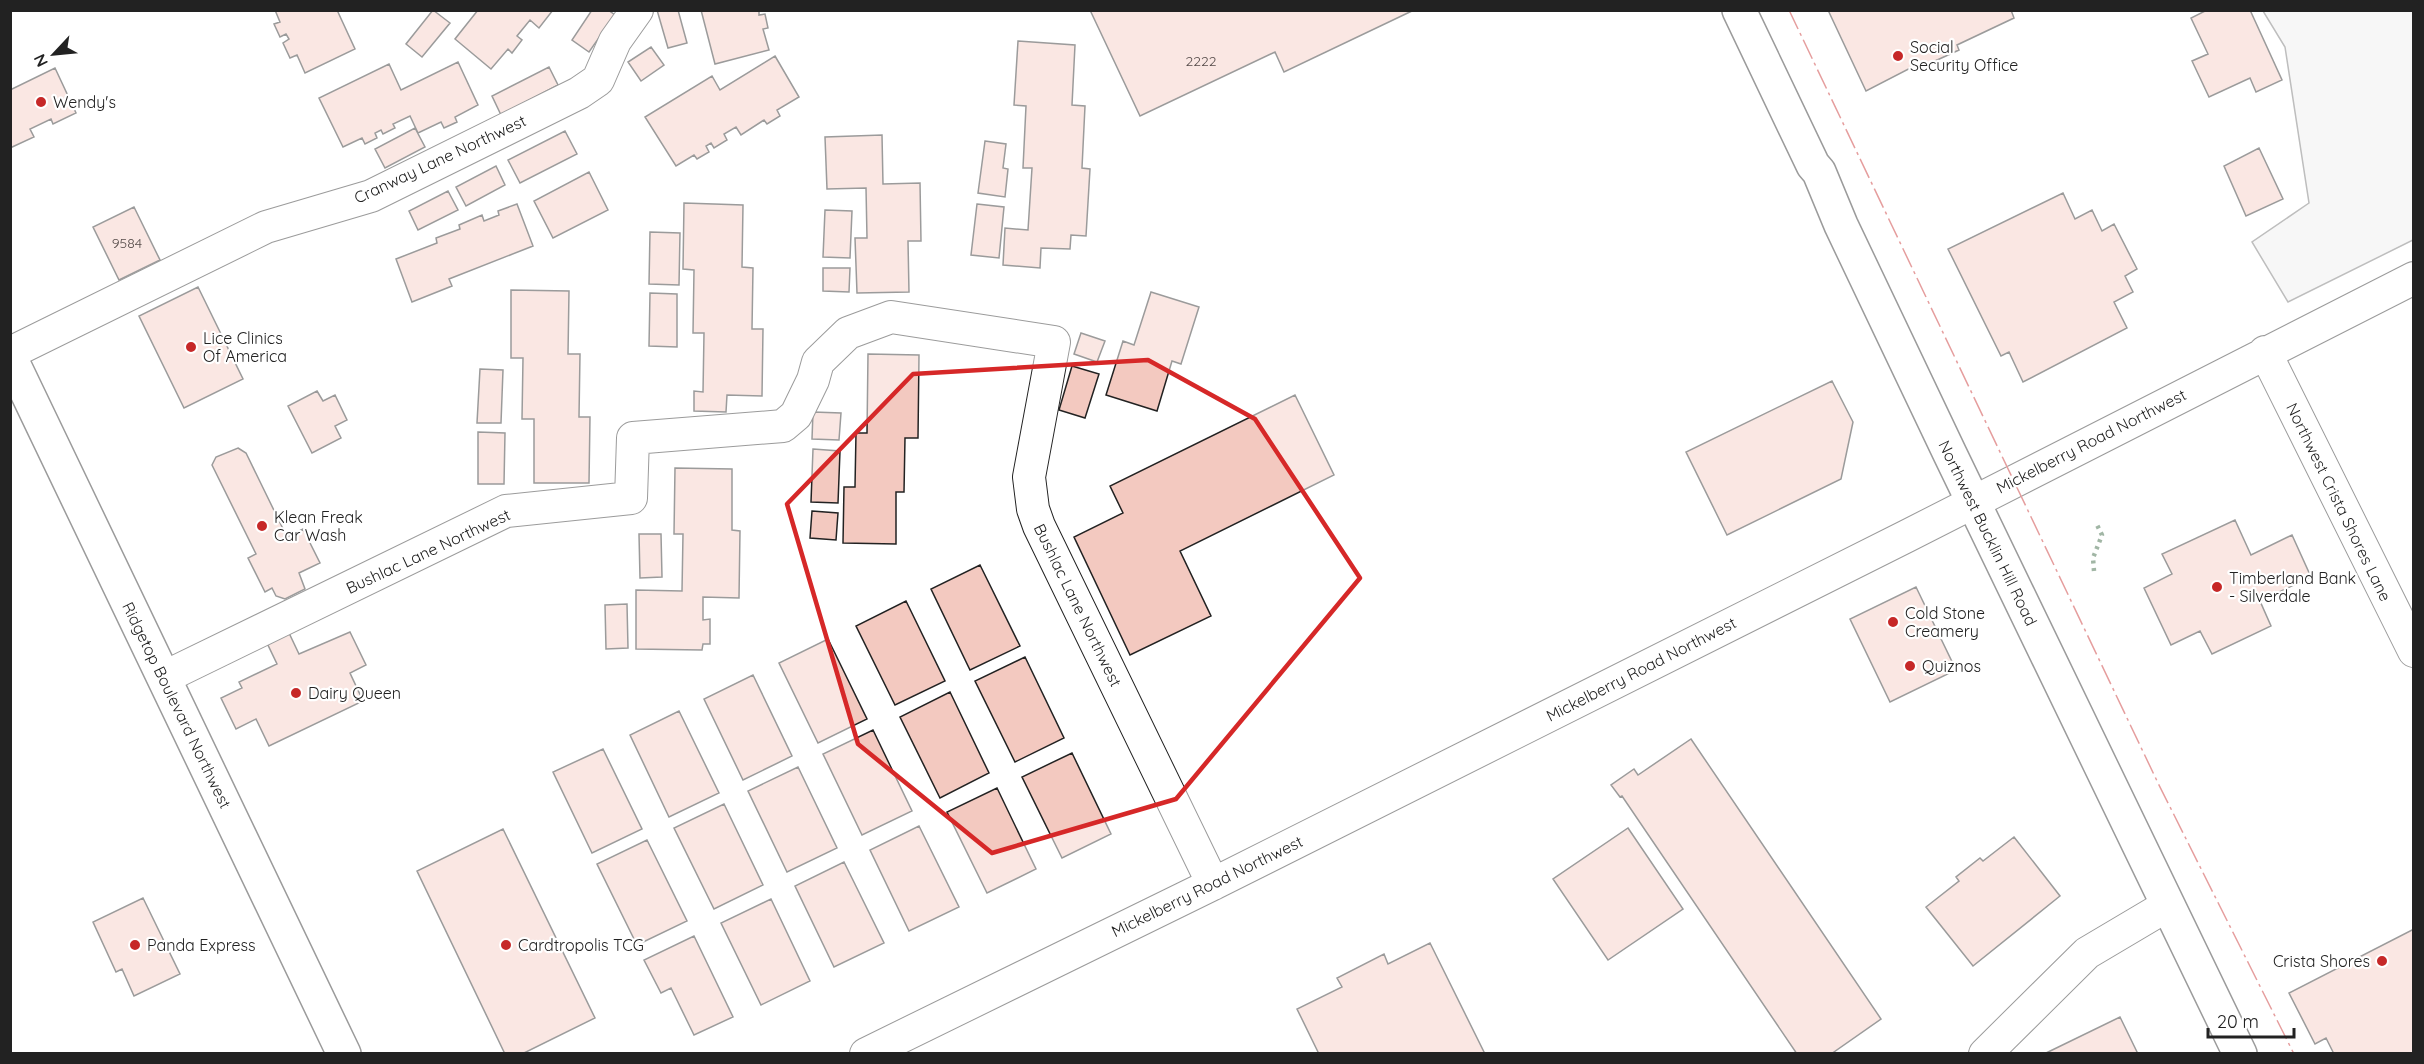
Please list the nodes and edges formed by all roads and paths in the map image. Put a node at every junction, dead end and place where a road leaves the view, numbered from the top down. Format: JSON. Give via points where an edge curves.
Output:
{"nodes":[{"id":1,"x":637,"y":10,"type":"edge"},
{"id":2,"x":1739,"y":10,"type":"edge"},
{"id":3,"x":2414,"y":278,"type":"edge"},
{"id":4,"x":2265,"y":352,"type":"junction"},
{"id":5,"x":10,"y":355,"type":"edge"},
{"id":6,"x":1973,"y":501,"type":"junction"},
{"id":7,"x":2414,"y":651,"type":"edge"},
{"id":8,"x":165,"y":677,"type":"junction"},
{"id":9,"x":1213,"y":884,"type":"junction"},
{"id":10,"x":2168,"y":905,"type":"junction"},
{"id":11,"x":344,"y":1053,"type":"edge"},
{"id":12,"x":866,"y":1053,"type":"edge"},
{"id":13,"x":1985,"y":1053,"type":"edge"},
{"id":14,"x":2240,"y":1053,"type":"edge"}],
"edges":[{"from":1,"to":5,"type":"street","name":"Cranway Lane Northwest","via":[[615,41],[598,80],[579,93],[370,196],[266,227]]},
{"from":2,"to":6,"type":"main road","name":"Northwest Bucklin Hill Road"},
{"from":3,"to":4,"type":"street","name":"Mickelberry Road Northwest"},
{"from":4,"to":6,"type":"street","name":"Mickelberry Road Northwest"},
{"from":4,"to":7,"type":"street","name":"Northwest Crista Shores Lane"},
{"from":5,"to":8,"type":"main road","name":"Ridgetop Boulevard Northwest"},
{"from":6,"to":9,"type":"street","name":"Mickelberry Road Northwest"},
{"from":6,"to":10,"type":"main road","name":"Northwest Bucklin Hill Road"},
{"from":8,"to":9,"type":"street","name":"Bushlac Lane Northwest","via":[[506,511],[631,498],[633,438],[783,426],[796,415],[818,362],[848,333],[891,317],[1054,342],[1029,477],[1033,509]]},
{"from":8,"to":11,"type":"main road","name":"Ridgetop Boulevard Northwest"},
{"from":9,"to":12,"type":"street","name":"Mickelberry Road Northwest"},
{"from":10,"to":13,"type":"street","via":[[2087,953]]},
{"from":10,"to":14,"type":"main road","name":"Northwest Bucklin Hill Road"}]}
